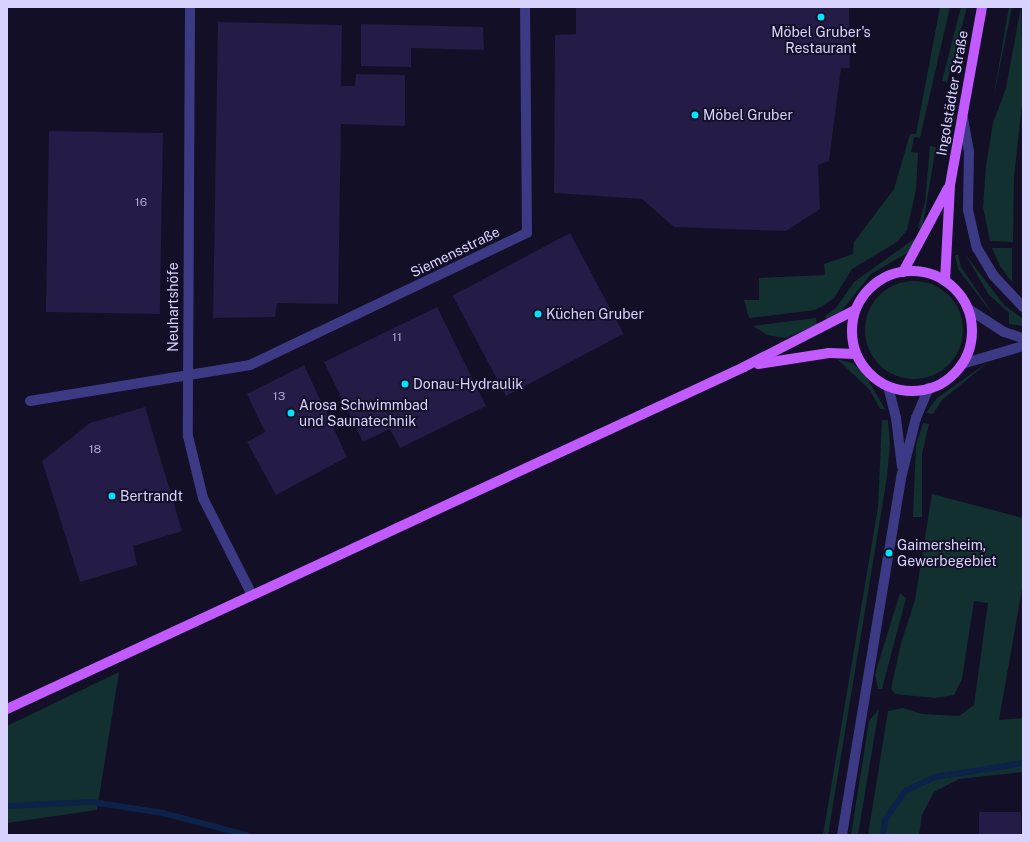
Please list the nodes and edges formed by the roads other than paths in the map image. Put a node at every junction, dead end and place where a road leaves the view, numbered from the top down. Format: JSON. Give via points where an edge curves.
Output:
{"nodes":[{"id":1,"x":190,"y":7,"type":"edge"},
{"id":2,"x":525,"y":7,"type":"edge"},
{"id":3,"x":982,"y":7,"type":"edge"},
{"id":4,"x":963,"y":118,"type":"junction"},
{"id":5,"x":950,"y":185,"type":"junction"},
{"id":6,"x":903,"y":272,"type":"junction"},
{"id":7,"x":945,"y":281,"type":"junction"},
{"id":8,"x":1023,"y":307,"type":"edge"},
{"id":9,"x":967,"y":308,"type":"junction"},
{"id":10,"x":855,"y":310,"type":"junction"},
{"id":11,"x":1023,"y":338,"type":"edge"},
{"id":12,"x":1023,"y":346,"type":"edge"},
{"id":13,"x":856,"y":354,"type":"junction"},
{"id":14,"x":962,"y":364,"type":"junction"},
{"id":15,"x":744,"y":367,"type":"junction"},
{"id":16,"x":186,"y":378,"type":"junction"},
{"id":17,"x":888,"y":386,"type":"junction"},
{"id":18,"x":929,"y":388,"type":"junction"},
{"id":19,"x":30,"y":401,"type":"dead end"},
{"id":20,"x":902,"y":474,"type":"junction"},
{"id":21,"x":251,"y":593,"type":"junction"},
{"id":22,"x":7,"y":709,"type":"edge"},
{"id":23,"x":842,"y":835,"type":"edge"}],
"edges":[{"from":1,"to":16,"type":"street","name":"Neuhartshöfe"},
{"from":2,"to":16,"type":"street","name":"Siemensstraße","via":[[527,232],[250,366]]},
{"from":3,"to":4,"type":"main road","name":"Ingolstädter Straße"},
{"from":4,"to":5,"type":"main road","name":"Ingolstädter Straße"},
{"from":4,"to":8,"type":"street","via":[[969,151],[968,210],[977,248],[993,275]]},
{"from":5,"to":6,"type":"main road","name":"Ingolstädter Straße"},
{"from":5,"to":7,"type":"main road","name":"Ingolstädter Straße"},
{"from":6,"to":7,"type":"main road","via":[[932,274]]},
{"from":6,"to":10,"type":"main road","via":[[874,284]]},
{"from":7,"to":9,"type":"main road"},
{"from":9,"to":11,"type":"street","via":[[1004,332]]},
{"from":9,"to":14,"type":"main road","via":[[972,327],[970,346]]},
{"from":10,"to":13,"type":"main road","via":[[852,340]]},
{"from":10,"to":15,"type":"main road"},
{"from":12,"to":14,"type":"street"},
{"from":13,"to":15,"type":"main road","via":[[829,353]]},
{"from":13,"to":17,"type":"main road","via":[[864,367]]},
{"from":14,"to":18,"type":"main road","via":[[953,374]]},
{"from":15,"to":21,"type":"main road"},
{"from":16,"to":19,"type":"street"},
{"from":16,"to":21,"type":"street","name":"Neuhartshöfe","via":[[188,436],[203,498]]},
{"from":17,"to":18,"type":"main road","via":[[901,390]]},
{"from":17,"to":20,"type":"street","via":[[896,418]]},
{"from":18,"to":20,"type":"street","via":[[916,418]]},
{"from":20,"to":23,"type":"street"},
{"from":21,"to":22,"type":"main road"}]}
